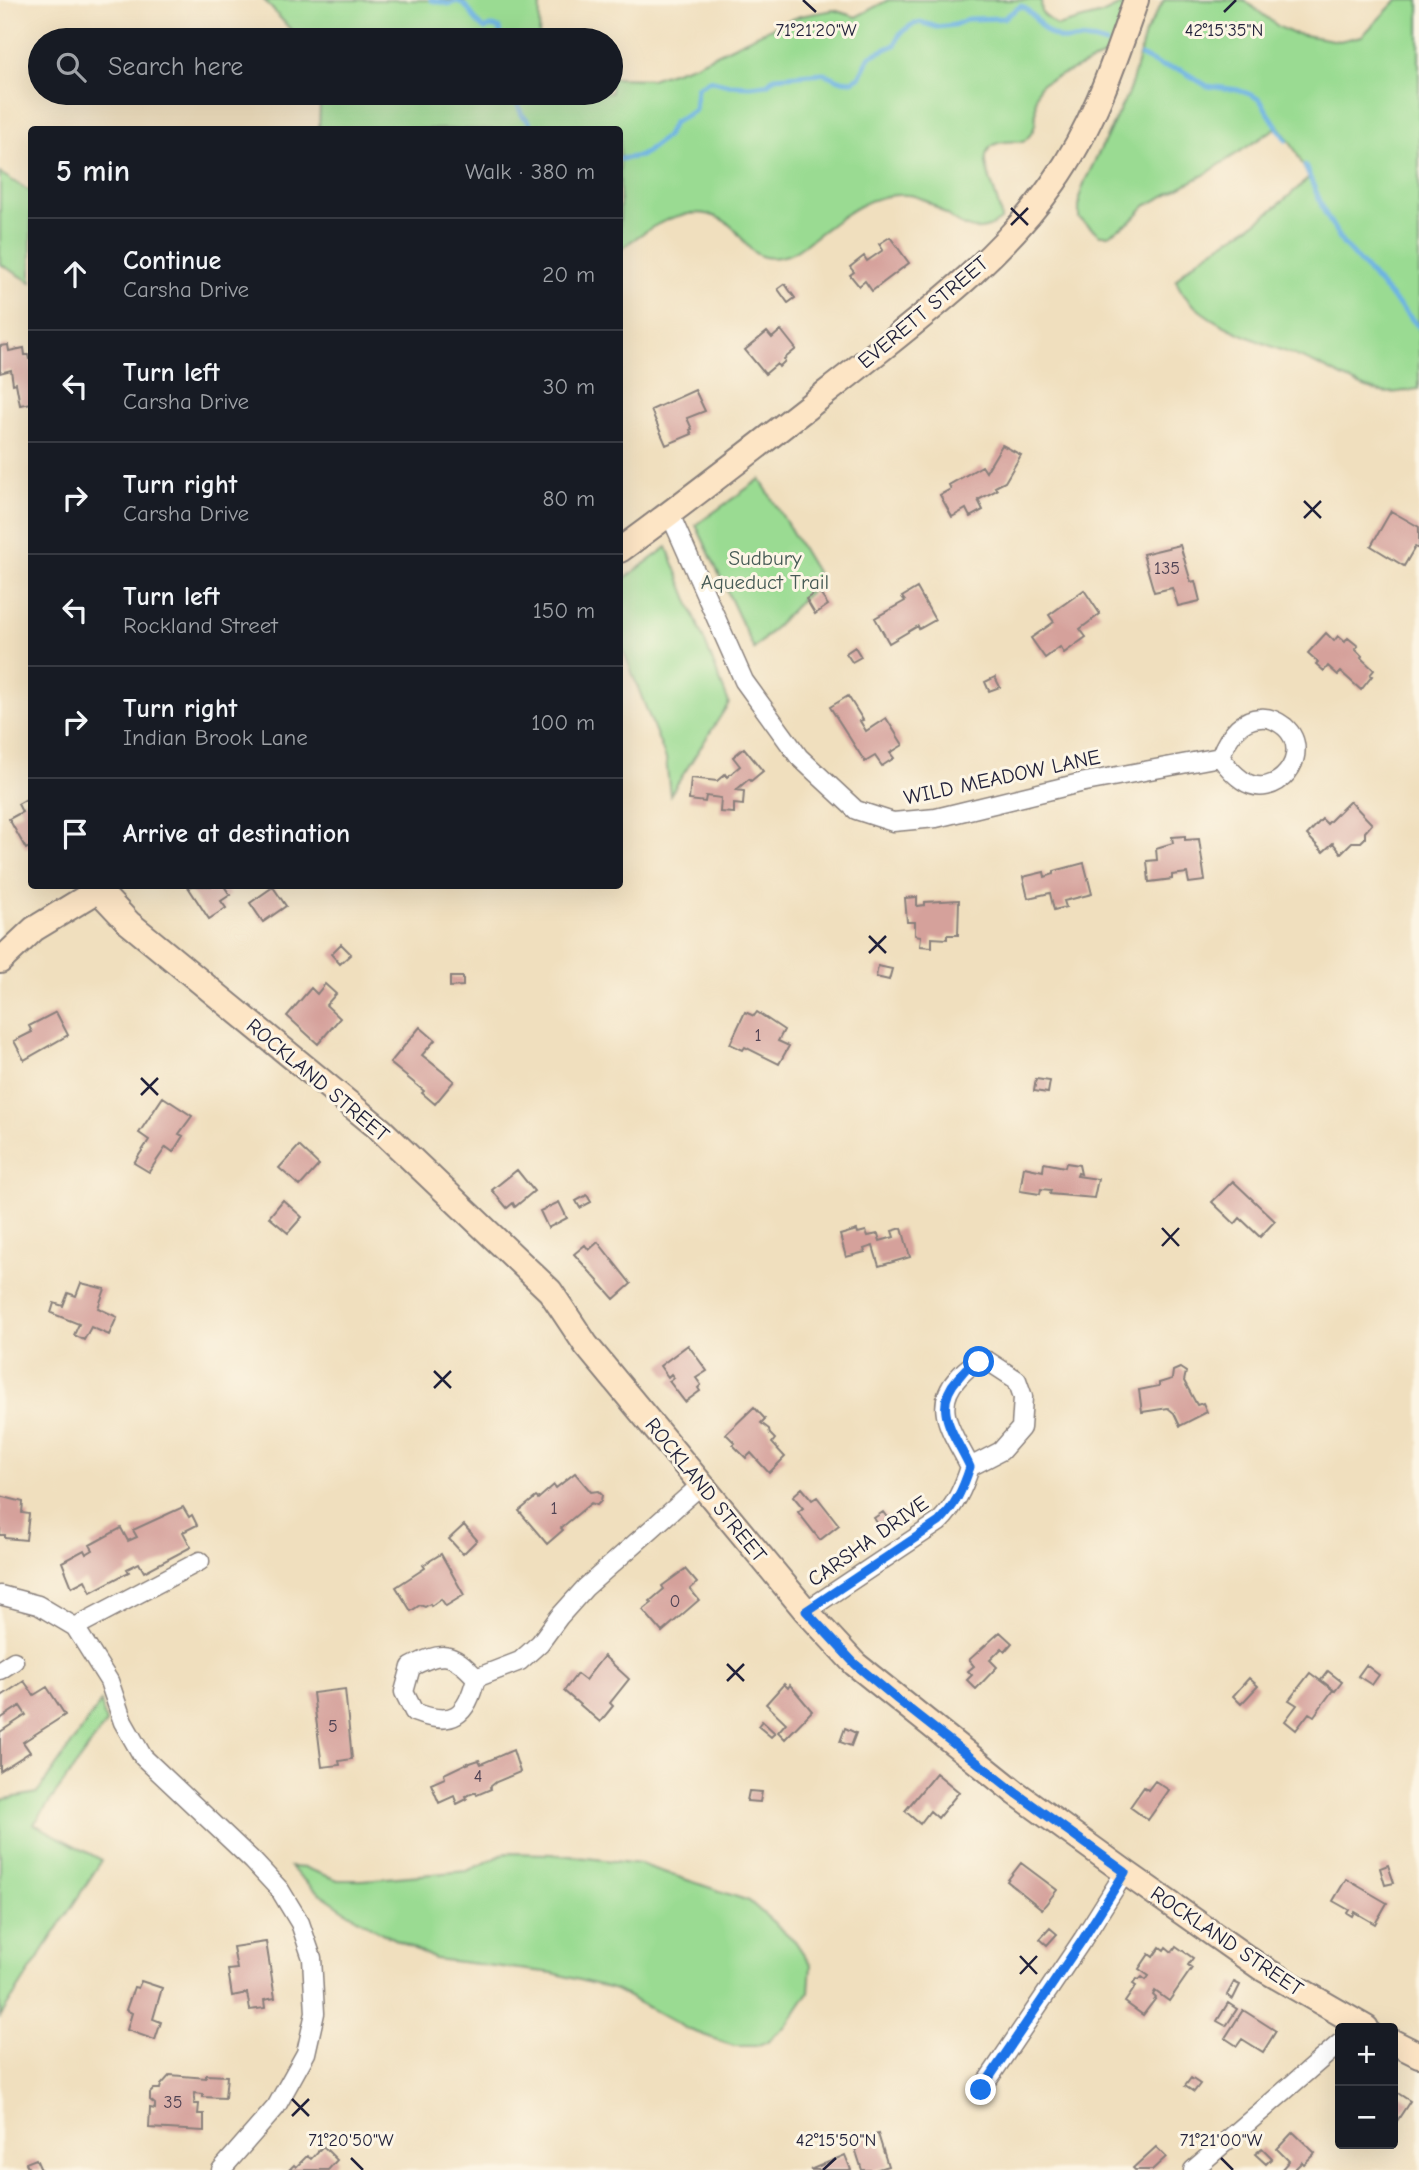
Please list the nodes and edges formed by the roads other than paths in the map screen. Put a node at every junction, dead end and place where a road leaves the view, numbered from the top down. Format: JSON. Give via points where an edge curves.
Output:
{"nodes":[{"id":1,"x":1136,"y":0,"type":"edge"},
{"id":2,"x":669,"y":512,"type":"junction"},
{"id":3,"x":623,"y":548,"type":"edge"},
{"id":4,"x":1220,"y":757,"type":"junction"},
{"id":5,"x":100,"y":889,"type":"edge"},
{"id":6,"x":103,"y":889,"type":"edge"},
{"id":7,"x":0,"y":961,"type":"edge"},
{"id":8,"x":970,"y":1467,"type":"junction"},
{"id":9,"x":702,"y":1484,"type":"junction"},
{"id":10,"x":200,"y":1561,"type":"dead end"},
{"id":11,"x":0,"y":1595,"type":"edge"},
{"id":12,"x":806,"y":1611,"type":"junction"},
{"id":13,"x":75,"y":1627,"type":"junction"},
{"id":14,"x":476,"y":1678,"type":"dead end"},
{"id":15,"x":1125,"y":1872,"type":"junction"},
{"id":16,"x":1353,"y":2023,"type":"edge"},
{"id":17,"x":1398,"y":2045,"type":"edge"},
{"id":18,"x":1335,"y":2047,"type":"edge"},
{"id":19,"x":1419,"y":2056,"type":"edge"},
{"id":20,"x":981,"y":2090,"type":"dead end"},
{"id":21,"x":221,"y":2170,"type":"edge"},
{"id":22,"x":1193,"y":2170,"type":"edge"}],
"edges":[{"from":1,"to":2,"type":"street","name":"EVERETT STREET","via":[[1089,126],[1022,225],[900,334]]},
{"from":2,"to":3,"type":"street","name":"EVERETT STREET"},
{"from":2,"to":4,"type":"street","name":"WILD MEADOW LANE","via":[[744,681],[799,757],[856,810],[894,822],[936,818],[1080,783]]},
{"from":4,"to":4,"type":"street","via":[[1240,779],[1263,786],[1275,783],[1291,769],[1295,744],[1281,724],[1258,718],[1239,726]]},
{"from":5,"to":7,"type":"street","via":[[34,929]]},
{"from":6,"to":9,"type":"street","name":"ROCKLAND STREET","via":[[129,923],[380,1129],[508,1249],[550,1291],[586,1345]]},
{"from":8,"to":8,"type":"street","via":[[948,1426],[943,1404],[970,1364],[988,1361],[1017,1380],[1023,1397],[1021,1428],[1001,1451]]},
{"from":8,"to":12,"type":"street","name":"CARSHA DRIVE","via":[[952,1509],[939,1522]]},
{"from":9,"to":12,"type":"street","name":"ROCKLAND STREET"},
{"from":9,"to":14,"type":"street","via":[[585,1588],[520,1661]]},
{"from":10,"to":13,"type":"street"},
{"from":11,"to":13,"type":"street","via":[[38,1605]]},
{"from":12,"to":15,"type":"street","name":"ROCKLAND STREET","via":[[855,1664],[898,1700]]},
{"from":13,"to":21,"type":"street","via":[[109,1681],[123,1722],[143,1757],[280,1890],[300,1923],[312,1958],[315,2013],[306,2053],[276,2107]]},
{"from":15,"to":16,"type":"street","name":"ROCKLAND STREET","via":[[1260,1967]]},
{"from":15,"to":20,"type":"street"},
{"from":17,"to":19,"type":"street"},
{"from":18,"to":22,"type":"street"}]}
